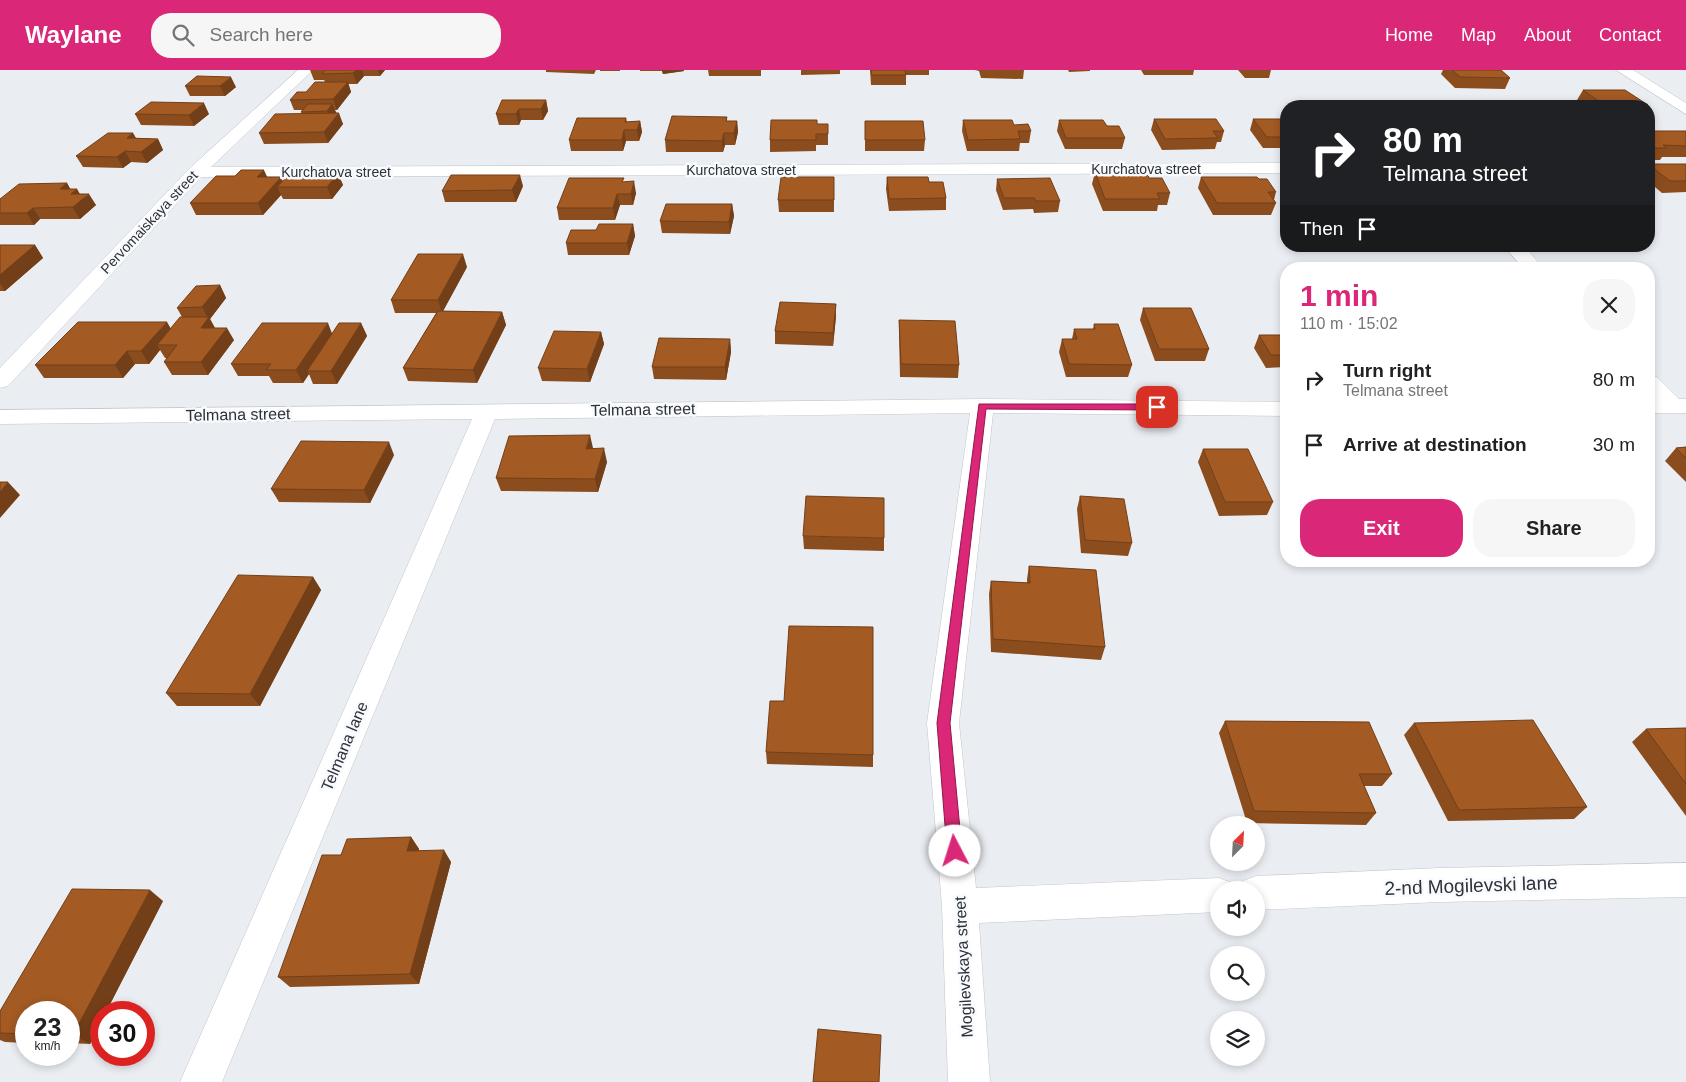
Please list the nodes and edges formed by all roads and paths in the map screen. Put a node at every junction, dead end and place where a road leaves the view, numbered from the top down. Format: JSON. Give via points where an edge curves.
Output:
{"nodes":[{"id":1,"x":306,"y":70,"type":"edge"},
{"id":2,"x":1622,"y":70,"type":"edge"},
{"id":3,"x":1686,"y":110,"type":"edge"},
{"id":4,"x":1280,"y":168,"type":"edge"},
{"id":5,"x":196,"y":172,"type":"junction"},
{"id":6,"x":1518,"y":252,"type":"edge"},
{"id":7,"x":1528,"y":262,"type":"edge"},
{"id":8,"x":0,"y":381,"type":"edge"},
{"id":9,"x":1655,"y":387,"type":"edge"},
{"id":10,"x":982,"y":406,"type":"junction"},
{"id":11,"x":1655,"y":406,"type":"edge"},
{"id":12,"x":1680,"y":406,"type":"edge"},
{"id":13,"x":1280,"y":408,"type":"edge"},
{"id":14,"x":487,"y":411,"type":"junction"},
{"id":15,"x":0,"y":417,"type":"edge"},
{"id":16,"x":1686,"y":880,"type":"edge"},
{"id":17,"x":1265,"y":893,"type":"edge"},
{"id":18,"x":1210,"y":895,"type":"edge"},
{"id":19,"x":960,"y":906,"type":"junction"},
{"id":20,"x":201,"y":1082,"type":"edge"},
{"id":21,"x":969,"y":1082,"type":"edge"}],
"edges":[{"from":1,"to":5,"type":"street","name":"Pervomaiskaya street"},
{"from":2,"to":3,"type":"street"},
{"from":4,"to":5,"type":"street","name":"Kurchatova street"},
{"from":5,"to":8,"type":"street","name":"Pervomaiskaya street"},
{"from":6,"to":7,"type":"street"},
{"from":9,"to":12,"type":"street"},
{"from":10,"to":13,"type":"street","name":"Telmana street"},
{"from":10,"to":14,"type":"street","name":"Telmana street"},
{"from":10,"to":19,"type":"street","name":"Mogilevskaya street","via":[[943,723]]},
{"from":11,"to":12,"type":"street"},
{"from":14,"to":15,"type":"street","name":"Telmana street"},
{"from":14,"to":20,"type":"street","name":"Telmana lane"},
{"from":16,"to":17,"type":"street","name":"2-nd Mogilevski lane"},
{"from":18,"to":19,"type":"street"},
{"from":19,"to":21,"type":"street","name":"Mogilevskaya street"}]}
